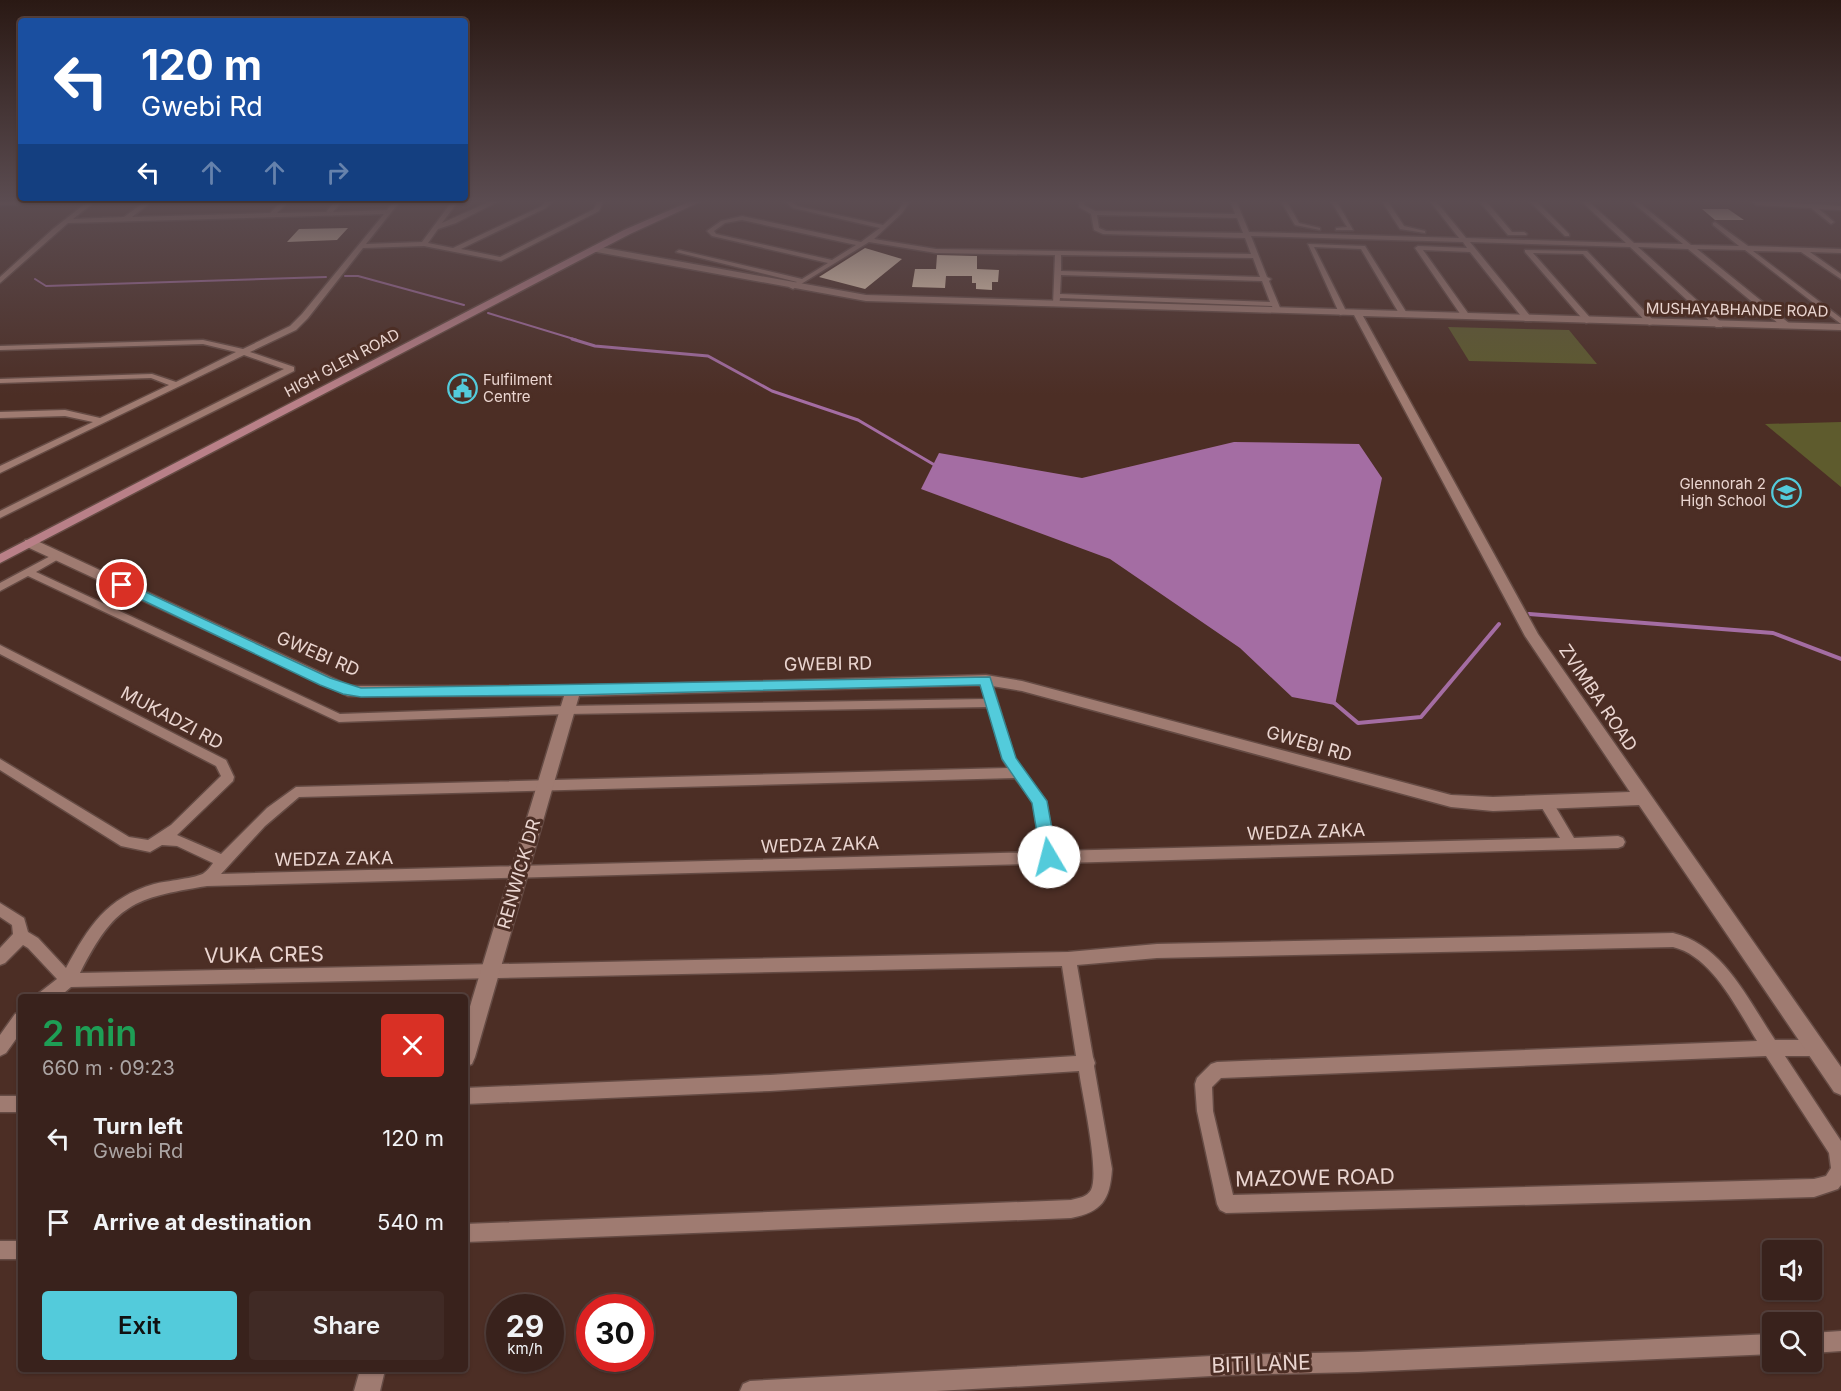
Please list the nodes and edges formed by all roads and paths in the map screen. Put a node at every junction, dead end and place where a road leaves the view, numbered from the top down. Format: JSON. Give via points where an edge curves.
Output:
{"nodes":[{"id":1,"x":17,"y":265,"type":"edge"},
{"id":2,"x":347,"y":265,"type":"edge"},
{"id":3,"x":563,"y":265,"type":"edge"},
{"id":4,"x":677,"y":265,"type":"edge"},
{"id":5,"x":734,"y":265,"type":"edge"},
{"id":6,"x":827,"y":265,"type":"edge"},
{"id":7,"x":1058,"y":265,"type":"edge"},
{"id":8,"x":1261,"y":265,"type":"edge"},
{"id":9,"x":1322,"y":265,"type":"edge"},
{"id":10,"x":1375,"y":265,"type":"edge"},
{"id":11,"x":1430,"y":265,"type":"edge"},
{"id":12,"x":1484,"y":265,"type":"edge"},
{"id":13,"x":1539,"y":265,"type":"edge"},
{"id":14,"x":1597,"y":265,"type":"edge"},
{"id":15,"x":1654,"y":265,"type":"edge"},
{"id":16,"x":1714,"y":265,"type":"edge"},
{"id":17,"x":1768,"y":265,"type":"edge"},
{"id":18,"x":1824,"y":265,"type":"edge"},
{"id":19,"x":1058,"y":273,"type":"junction"},
{"id":20,"x":1841,"y":277,"type":"edge"},
{"id":21,"x":1267,"y":279,"type":"junction"},
{"id":22,"x":0,"y":280,"type":"edge"},
{"id":23,"x":803,"y":281,"type":"junction"},
{"id":24,"x":793,"y":287,"type":"junction"},
{"id":25,"x":1056,"y":300,"type":"junction"},
{"id":26,"x":1276,"y":308,"type":"junction"},
{"id":27,"x":1350,"y":313,"type":"junction"},
{"id":28,"x":1404,"y":315,"type":"junction"},
{"id":29,"x":1466,"y":316,"type":"junction"},
{"id":30,"x":1528,"y":319,"type":"junction"},
{"id":31,"x":1589,"y":321,"type":"junction"},
{"id":32,"x":1841,"y":322,"type":"edge"},
{"id":33,"x":1652,"y":323,"type":"junction"},
{"id":34,"x":1719,"y":325,"type":"junction"},
{"id":35,"x":1787,"y":326,"type":"junction"},
{"id":36,"x":1841,"y":327,"type":"edge"},
{"id":37,"x":0,"y":348,"type":"edge"},
{"id":38,"x":244,"y":352,"type":"junction"},
{"id":39,"x":0,"y":381,"type":"edge"},
{"id":40,"x":177,"y":384,"type":"junction"},
{"id":41,"x":0,"y":415,"type":"edge"},
{"id":42,"x":102,"y":421,"type":"junction"},
{"id":43,"x":0,"y":461,"type":"edge"},
{"id":44,"x":10,"y":465,"type":"junction"},
{"id":45,"x":0,"y":470,"type":"edge"},
{"id":46,"x":0,"y":515,"type":"edge"},
{"id":47,"x":30,"y":543,"type":"junction"},
{"id":48,"x":58,"y":555,"type":"junction"},
{"id":49,"x":0,"y":559,"type":"edge"},
{"id":50,"x":28,"y":572,"type":"junction"},
{"id":51,"x":0,"y":588,"type":"edge"},
{"id":52,"x":0,"y":649,"type":"edge"},
{"id":53,"x":986,"y":681,"type":"junction"},
{"id":54,"x":573,"y":691,"type":"junction"},
{"id":55,"x":992,"y":703,"type":"junction"},
{"id":56,"x":567,"y":710,"type":"junction"},
{"id":57,"x":0,"y":764,"type":"edge"},
{"id":58,"x":1017,"y":773,"type":"junction"},
{"id":59,"x":545,"y":784,"type":"junction"},
{"id":60,"x":1643,"y":798,"type":"junction"},
{"id":61,"x":1546,"y":803,"type":"junction"},
{"id":62,"x":1569,"y":842,"type":"junction"},
{"id":63,"x":1618,"y":842,"type":"dead end"},
{"id":64,"x":157,"y":843,"type":"junction"},
{"id":65,"x":1049,"y":857,"type":"junction"},
{"id":66,"x":223,"y":861,"type":"junction"},
{"id":67,"x":519,"y":873,"type":"junction"},
{"id":68,"x":207,"y":880,"type":"junction"},
{"id":69,"x":0,"y":909,"type":"edge"},
{"id":70,"x":21,"y":936,"type":"junction"},
{"id":71,"x":0,"y":958,"type":"edge"},
{"id":72,"x":1068,"y":959,"type":"junction"},
{"id":73,"x":490,"y":973,"type":"junction"},
{"id":74,"x":68,"y":980,"type":"junction"},
{"id":75,"x":50,"y":994,"type":"edge"},
{"id":76,"x":18,"y":1023,"type":"edge"},
{"id":77,"x":468,"y":1047,"type":"edge"},
{"id":78,"x":0,"y":1048,"type":"edge"},
{"id":79,"x":1770,"y":1048,"type":"junction"},
{"id":80,"x":1816,"y":1048,"type":"junction"},
{"id":81,"x":1087,"y":1063,"type":"junction"},
{"id":82,"x":1841,"y":1085,"type":"edge"},
{"id":83,"x":468,"y":1096,"type":"edge"},
{"id":84,"x":0,"y":1104,"type":"edge"},
{"id":85,"x":18,"y":1104,"type":"edge"},
{"id":86,"x":468,"y":1233,"type":"edge"},
{"id":87,"x":0,"y":1250,"type":"edge"},
{"id":88,"x":18,"y":1250,"type":"edge"},
{"id":89,"x":1841,"y":1341,"type":"edge"},
{"id":90,"x":1822,"y":1342,"type":"edge"},
{"id":91,"x":1762,"y":1344,"type":"edge"},
{"id":92,"x":372,"y":1372,"type":"edge"},
{"id":93,"x":367,"y":1391,"type":"edge"},
{"id":94,"x":750,"y":1391,"type":"edge"}],
"edges":[{"from":1,"to":22,"type":"street"},
{"from":2,"to":38,"type":"street","via":[[300,322]]},
{"from":3,"to":47,"type":"main road","name":"HIGH GLEN ROAD"},
{"from":4,"to":24,"type":"street","name":"MUSHAYABHANDE ROAD"},
{"from":5,"to":23,"type":"street"},
{"from":6,"to":23,"type":"street"},
{"from":7,"to":19,"type":"street"},
{"from":8,"to":21,"type":"street"},
{"from":9,"to":27,"type":"street"},
{"from":10,"to":28,"type":"street"},
{"from":11,"to":29,"type":"street"},
{"from":12,"to":30,"type":"street"},
{"from":13,"to":31,"type":"street"},
{"from":14,"to":33,"type":"street"},
{"from":15,"to":34,"type":"street"},
{"from":16,"to":35,"type":"street"},
{"from":17,"to":32,"type":"street"},
{"from":18,"to":20,"type":"street"},
{"from":19,"to":21,"type":"street"},
{"from":19,"to":25,"type":"street"},
{"from":21,"to":26,"type":"street"},
{"from":23,"to":24,"type":"street"},
{"from":24,"to":25,"type":"street","name":"MUSHAYABHANDE ROAD","via":[[866,298]]},
{"from":25,"to":26,"type":"street","name":"MUSHAYABHANDE ROAD"},
{"from":26,"to":27,"type":"street","name":"MUSHAYABHANDE ROAD"},
{"from":27,"to":28,"type":"street","name":"MUSHAYABHANDE ROAD"},
{"from":27,"to":60,"type":"street","name":"ZVIMBA ROAD","via":[[1532,636]]},
{"from":28,"to":29,"type":"street","name":"MUSHAYABHANDE ROAD"},
{"from":29,"to":30,"type":"street","name":"MUSHAYABHANDE ROAD"},
{"from":30,"to":31,"type":"street","name":"MUSHAYABHANDE ROAD"},
{"from":31,"to":33,"type":"street","name":"MUSHAYABHANDE ROAD"},
{"from":33,"to":34,"type":"street","name":"MUSHAYABHANDE ROAD"},
{"from":34,"to":35,"type":"street","name":"MUSHAYABHANDE ROAD"},
{"from":35,"to":36,"type":"street","name":"MUSHAYABHANDE ROAD"},
{"from":37,"to":38,"type":"street","via":[[193,341]]},
{"from":38,"to":40,"type":"street"},
{"from":38,"to":46,"type":"street","via":[[291,369]]},
{"from":39,"to":40,"type":"street","via":[[152,376]]},
{"from":40,"to":42,"type":"street"},
{"from":41,"to":42,"type":"street","via":[[72,413]]},
{"from":42,"to":44,"type":"street"},
{"from":43,"to":44,"type":"street"},
{"from":44,"to":45,"type":"street"},
{"from":47,"to":48,"type":"street","name":"GWEBI RD"},
{"from":47,"to":49,"type":"main road","name":"HIGH GLEN ROAD"},
{"from":48,"to":50,"type":"street"},
{"from":48,"to":54,"type":"street","name":"GWEBI RD","via":[[348,691]]},
{"from":50,"to":51,"type":"street"},
{"from":50,"to":56,"type":"street","via":[[339,718]]},
{"from":52,"to":64,"type":"street","name":"MUKADZI RD","via":[[221,762],[228,777]]},
{"from":53,"to":54,"type":"street","name":"GWEBI RD"},
{"from":53,"to":55,"type":"street"},
{"from":53,"to":61,"type":"street","name":"GWEBI RD","via":[[1022,686],[1422,795],[1473,804]]},
{"from":54,"to":56,"type":"street","name":"RENWICK DR"},
{"from":55,"to":56,"type":"street"},
{"from":55,"to":58,"type":"street"},
{"from":56,"to":59,"type":"street","name":"RENWICK DR"},
{"from":57,"to":64,"type":"street","via":[[126,842]]},
{"from":58,"to":59,"type":"street"},
{"from":58,"to":65,"type":"street","via":[[1030,784],[1039,801]]},
{"from":59,"to":66,"type":"street","via":[[296,792],[272,809]]},
{"from":59,"to":67,"type":"street","name":"RENWICK DR"},
{"from":60,"to":61,"type":"street","name":"GWEBI RD"},
{"from":60,"to":80,"type":"street","name":"ZVIMBA ROAD"},
{"from":61,"to":62,"type":"street"},
{"from":62,"to":63,"type":"street","name":"WEDZA ZAKA"},
{"from":62,"to":65,"type":"street","name":"WEDZA ZAKA"},
{"from":64,"to":66,"type":"street","via":[[179,842]]},
{"from":65,"to":67,"type":"street","name":"WEDZA ZAKA"},
{"from":66,"to":68,"type":"street"},
{"from":67,"to":68,"type":"street","name":"WEDZA ZAKA"},
{"from":67,"to":73,"type":"street","name":"RENWICK DR"},
{"from":68,"to":74,"type":"street","name":"WEDZA ZAKA","via":[[154,888],[120,904],[91,934]]},
{"from":69,"to":70,"type":"street","via":[[19,922]]},
{"from":70,"to":71,"type":"street"},
{"from":70,"to":74,"type":"street","via":[[33,943]]},
{"from":72,"to":73,"type":"street","name":"VUKA CRES","via":[[770,963]]},
{"from":72,"to":79,"type":"street","name":"VUKA CRES","via":[[1157,951],[1673,940],[1686,943],[1712,960]]},
{"from":72,"to":81,"type":"street"},
{"from":73,"to":74,"type":"street","name":"VUKA CRES"},
{"from":73,"to":77,"type":"street","name":"RENWICK DR"},
{"from":74,"to":75,"type":"street"},
{"from":76,"to":78,"type":"street"},
{"from":79,"to":79,"type":"street","name":"MAZOWE ROAD","via":[[1217,1070],[1203,1084],[1204,1111],[1226,1204],[1814,1188],[1832,1183],[1840,1170],[1837,1150]]},
{"from":79,"to":80,"type":"street","name":"MAZOWE ROAD"},
{"from":80,"to":82,"type":"street","name":"ZVIMBA ROAD"},
{"from":81,"to":83,"type":"street","via":[[770,1083]]},
{"from":81,"to":86,"type":"street","via":[[1104,1169],[1102,1187],[1087,1207]]},
{"from":84,"to":85,"type":"street"},
{"from":87,"to":88,"type":"street"},
{"from":89,"to":90,"type":"street"},
{"from":91,"to":94,"type":"street","name":"BITI LANE","via":[[1230,1365]]},
{"from":92,"to":93,"type":"street"}]}
